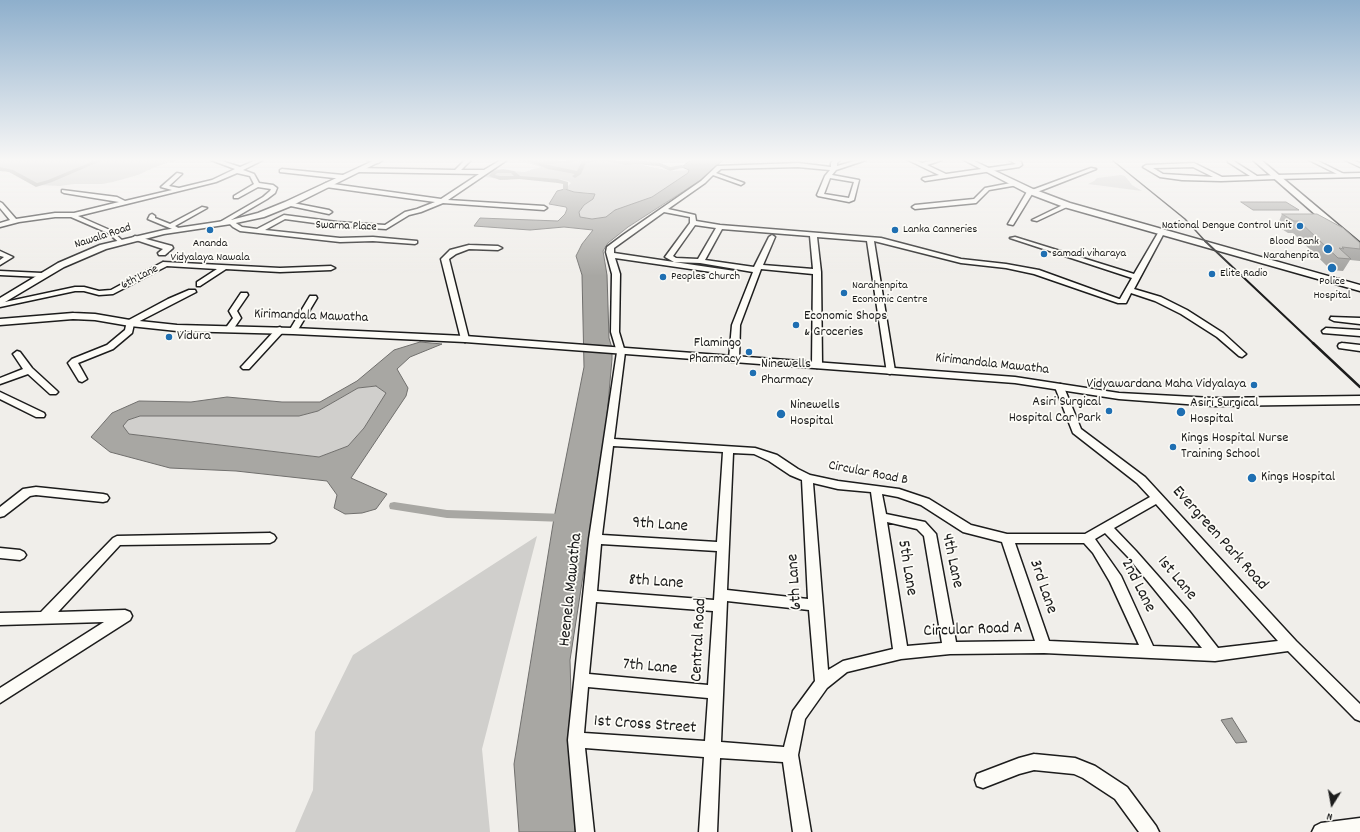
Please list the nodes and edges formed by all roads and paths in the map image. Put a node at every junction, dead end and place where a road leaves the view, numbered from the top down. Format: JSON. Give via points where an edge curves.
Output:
{"nodes":[{"id":1,"x":116,"y":199,"type":"edge"},
{"id":2,"x":142,"y":199,"type":"edge"},
{"id":3,"x":264,"y":199,"type":"edge"},
{"id":4,"x":298,"y":199,"type":"edge"},
{"id":5,"x":376,"y":199,"type":"edge"},
{"id":6,"x":420,"y":199,"type":"edge"},
{"id":7,"x":446,"y":199,"type":"edge"},
{"id":8,"x":678,"y":199,"type":"edge"},
{"id":9,"x":842,"y":199,"type":"edge"},
{"id":10,"x":852,"y":199,"type":"edge"},
{"id":11,"x":978,"y":199,"type":"edge"},
{"id":12,"x":1028,"y":199,"type":"edge"},
{"id":13,"x":1050,"y":199,"type":"edge"},
{"id":14,"x":1306,"y":199,"type":"edge"},
{"id":15,"x":1314,"y":199,"type":"edge"},
{"id":16,"x":384,"y":200,"type":"dead end"},
{"id":17,"x":442,"y":202,"type":"junction"},
{"id":18,"x":125,"y":203,"type":"junction"},
{"id":19,"x":0,"y":204,"type":"edge"},
{"id":20,"x":288,"y":204,"type":"junction"},
{"id":21,"x":1067,"y":205,"type":"junction"},
{"id":22,"x":915,"y":207,"type":"dead end"},
{"id":23,"x":204,"y":208,"type":"dead end"},
{"id":24,"x":544,"y":208,"type":"dead end"},
{"id":25,"x":662,"y":210,"type":"junction"},
{"id":26,"x":330,"y":212,"type":"dead end"},
{"id":27,"x":74,"y":215,"type":"junction"},
{"id":28,"x":152,"y":216,"type":"dead end"},
{"id":29,"x":1035,"y":220,"type":"dead end"},
{"id":30,"x":14,"y":221,"type":"junction"},
{"id":31,"x":231,"y":222,"type":"junction"},
{"id":32,"x":221,"y":223,"type":"junction"},
{"id":33,"x":693,"y":223,"type":"junction"},
{"id":34,"x":1012,"y":224,"type":"dead end"},
{"id":35,"x":0,"y":225,"type":"edge"},
{"id":36,"x":720,"y":227,"type":"junction"},
{"id":37,"x":173,"y":228,"type":"junction"},
{"id":38,"x":258,"y":231,"type":"junction"},
{"id":39,"x":1161,"y":232,"type":"junction"},
{"id":40,"x":812,"y":234,"type":"junction"},
{"id":41,"x":772,"y":237,"type":"dead end"},
{"id":42,"x":135,"y":238,"type":"junction"},
{"id":43,"x":1013,"y":238,"type":"dead end"},
{"id":44,"x":1360,"y":238,"type":"edge"},
{"id":45,"x":870,"y":239,"type":"junction"},
{"id":46,"x":121,"y":242,"type":"junction"},
{"id":47,"x":415,"y":242,"type":"dead end"},
{"id":48,"x":498,"y":248,"type":"dead end"},
{"id":49,"x":1360,"y":248,"type":"edge"},
{"id":50,"x":0,"y":253,"type":"edge"},
{"id":51,"x":162,"y":253,"type":"dead end"},
{"id":52,"x":611,"y":255,"type":"junction"},
{"id":53,"x":700,"y":261,"type":"junction"},
{"id":54,"x":1263,"y":261,"type":"junction"},
{"id":55,"x":0,"y":263,"type":"edge"},
{"id":56,"x":225,"y":267,"type":"junction"},
{"id":57,"x":331,"y":268,"type":"dead end"},
{"id":58,"x":757,"y":268,"type":"junction"},
{"id":59,"x":816,"y":272,"type":"junction"},
{"id":60,"x":0,"y":273,"type":"edge"},
{"id":61,"x":732,"y":273,"type":"dead end"},
{"id":62,"x":42,"y":276,"type":"junction"},
{"id":63,"x":1136,"y":277,"type":"junction"},
{"id":64,"x":200,"y":284,"type":"dead end"},
{"id":65,"x":1360,"y":288,"type":"edge"},
{"id":66,"x":1129,"y":290,"type":"junction"},
{"id":67,"x":1360,"y":291,"type":"edge"},
{"id":68,"x":192,"y":292,"type":"dead end"},
{"id":69,"x":244,"y":295,"type":"dead end"},
{"id":70,"x":313,"y":298,"type":"dead end"},
{"id":71,"x":0,"y":304,"type":"edge"},
{"id":72,"x":1334,"y":319,"type":"dead end"},
{"id":73,"x":1360,"y":321,"type":"edge"},
{"id":74,"x":0,"y":322,"type":"edge"},
{"id":75,"x":130,"y":323,"type":"junction"},
{"id":76,"x":229,"y":329,"type":"junction"},
{"id":77,"x":280,"y":330,"type":"junction"},
{"id":78,"x":293,"y":331,"type":"junction"},
{"id":79,"x":1326,"y":331,"type":"dead end"},
{"id":80,"x":1360,"y":333,"type":"edge"},
{"id":81,"x":465,"y":339,"type":"junction"},
{"id":82,"x":1342,"y":346,"type":"dead end"},
{"id":83,"x":1360,"y":348,"type":"edge"},
{"id":84,"x":621,"y":352,"type":"junction"},
{"id":85,"x":17,"y":354,"type":"dead end"},
{"id":86,"x":1242,"y":354,"type":"dead end"},
{"id":87,"x":734,"y":359,"type":"junction"},
{"id":88,"x":817,"y":365,"type":"junction"},
{"id":89,"x":246,"y":368,"type":"dead end"},
{"id":90,"x":29,"y":370,"type":"junction"},
{"id":91,"x":890,"y":371,"type":"junction"},
{"id":92,"x":82,"y":379,"type":"dead end"},
{"id":93,"x":0,"y":381,"type":"edge"},
{"id":94,"x":1060,"y":387,"type":"junction"},
{"id":95,"x":53,"y":392,"type":"dead end"},
{"id":96,"x":0,"y":395,"type":"edge"},
{"id":97,"x":1360,"y":400,"type":"edge"},
{"id":98,"x":40,"y":415,"type":"dead end"},
{"id":99,"x":609,"y":442,"type":"junction"},
{"id":100,"x":728,"y":450,"type":"junction"},
{"id":101,"x":808,"y":478,"type":"junction"},
{"id":102,"x":876,"y":489,"type":"junction"},
{"id":103,"x":103,"y":498,"type":"dead end"},
{"id":104,"x":1157,"y":498,"type":"junction"},
{"id":105,"x":0,"y":513,"type":"edge"},
{"id":106,"x":881,"y":517,"type":"junction"},
{"id":107,"x":1107,"y":528,"type":"junction"},
{"id":108,"x":270,"y":538,"type":"dead end"},
{"id":109,"x":595,"y":538,"type":"junction"},
{"id":110,"x":1087,"y":538,"type":"junction"},
{"id":111,"x":1007,"y":539,"type":"junction"},
{"id":112,"x":722,"y":547,"type":"junction"},
{"id":113,"x":0,"y":553,"type":"edge"},
{"id":114,"x":20,"y":555,"type":"dead end"},
{"id":115,"x":589,"y":596,"type":"junction"},
{"id":116,"x":720,"y":601,"type":"junction"},
{"id":117,"x":815,"y":605,"type":"junction"},
{"id":118,"x":45,"y":617,"type":"junction"},
{"id":119,"x":0,"y":618,"type":"edge"},
{"id":120,"x":1291,"y":645,"type":"junction"},
{"id":121,"x":1044,"y":647,"type":"junction"},
{"id":122,"x":950,"y":648,"type":"junction"},
{"id":123,"x":901,"y":653,"type":"junction"},
{"id":124,"x":1149,"y":653,"type":"junction"},
{"id":125,"x":1215,"y":656,"type":"junction"},
{"id":126,"x":581,"y":680,"type":"junction"},
{"id":127,"x":822,"y":683,"type":"junction"},
{"id":128,"x":715,"y":692,"type":"junction"},
{"id":129,"x":0,"y":696,"type":"edge"},
{"id":130,"x":1360,"y":714,"type":"edge"},
{"id":131,"x":576,"y":740,"type":"junction"},
{"id":132,"x":712,"y":750,"type":"junction"},
{"id":133,"x":790,"y":754,"type":"junction"},
{"id":134,"x":983,"y":780,"type":"dead end"},
{"id":135,"x":1360,"y":827,"type":"edge"},
{"id":136,"x":585,"y":832,"type":"edge"},
{"id":137,"x":708,"y":832,"type":"edge"},
{"id":138,"x":802,"y":832,"type":"edge"},
{"id":139,"x":1150,"y":832,"type":"edge"},
{"id":140,"x":1321,"y":832,"type":"edge"}],
"edges":[{"from":1,"to":18,"type":"street"},
{"from":2,"to":18,"type":"street"},
{"from":3,"to":32,"type":"street"},
{"from":4,"to":20,"type":"main road","name":"Nawala Road"},
{"from":5,"to":16,"type":"street"},
{"from":6,"to":17,"type":"street"},
{"from":7,"to":17,"type":"street"},
{"from":8,"to":25,"type":"street"},
{"from":9,"to":10,"type":"street"},
{"from":11,"to":22,"type":"street"},
{"from":12,"to":34,"type":"street"},
{"from":13,"to":21,"type":"main road"},
{"from":14,"to":49,"type":"highway"},
{"from":15,"to":44,"type":"highway"},
{"from":17,"to":24,"type":"street"},
{"from":17,"to":38,"type":"street","via":[[407,213],[389,227],[284,217]]},
{"from":18,"to":27,"type":"street"},
{"from":19,"to":30,"type":"street"},
{"from":20,"to":26,"type":"street"},
{"from":20,"to":31,"type":"main road","name":"Nawala Road","via":[[261,215]]},
{"from":21,"to":29,"type":"street"},
{"from":21,"to":39,"type":"main road"},
{"from":23,"to":37,"type":"street"},
{"from":25,"to":33,"type":"street","via":[[693,216]]},
{"from":25,"to":52,"type":"street","via":[[625,236],[612,248]]},
{"from":27,"to":30,"type":"street"},
{"from":27,"to":46,"type":"street","via":[[110,232]]},
{"from":28,"to":37,"type":"street","via":[[151,219]]},
{"from":30,"to":35,"type":"street"},
{"from":31,"to":32,"type":"main road","name":"Nawala Road"},
{"from":31,"to":38,"type":"street","name":"Swarna Place","via":[[240,229]]},
{"from":32,"to":37,"type":"main road","name":"Nawala Road"},
{"from":33,"to":36,"type":"street"},
{"from":33,"to":53,"type":"street","via":[[669,257],[674,260]]},
{"from":36,"to":40,"type":"street"},
{"from":36,"to":53,"type":"street"},
{"from":37,"to":42,"type":"main road","name":"Nawala Road"},
{"from":38,"to":47,"type":"street","name":"Swarna Place","via":[[340,240]]},
{"from":39,"to":54,"type":"main road"},
{"from":39,"to":63,"type":"street"},
{"from":40,"to":45,"type":"street"},
{"from":40,"to":59,"type":"street"},
{"from":41,"to":58,"type":"street"},
{"from":42,"to":46,"type":"main road","name":"Nawala Road"},
{"from":42,"to":51,"type":"street","via":[[169,248]]},
{"from":43,"to":63,"type":"street"},
{"from":45,"to":66,"type":"street","via":[[961,261],[1036,272],[1118,301],[1123,301]]},
{"from":45,"to":91,"type":"street"},
{"from":46,"to":62,"type":"main road","name":"Nawala Road","via":[[76,258]]},
{"from":48,"to":81,"type":"street","via":[[469,247],[453,252],[445,259]]},
{"from":50,"to":55,"type":"street","via":[[9,257]]},
{"from":52,"to":61,"type":"street"},
{"from":52,"to":84,"type":"street","via":[[616,274],[615,332]]},
{"from":53,"to":58,"type":"street"},
{"from":54,"to":65,"type":"main road"},
{"from":54,"to":67,"type":"main road"},
{"from":56,"to":57,"type":"street","name":"6th Lane","via":[[280,270]]},
{"from":56,"to":64,"type":"street"},
{"from":56,"to":71,"type":"street","name":"6th Lane","via":[[166,264],[113,292],[99,293],[75,289]]},
{"from":58,"to":59,"type":"street"},
{"from":58,"to":87,"type":"street","via":[[736,325]]},
{"from":59,"to":88,"type":"street"},
{"from":60,"to":62,"type":"street"},
{"from":62,"to":71,"type":"main road","name":"Nawala Road"},
{"from":63,"to":66,"type":"street"},
{"from":66,"to":86,"type":"street","via":[[1164,301],[1184,312],[1220,335]]},
{"from":68,"to":75,"type":"street"},
{"from":69,"to":76,"type":"street","via":[[233,311],[237,318]]},
{"from":70,"to":78,"type":"street"},
{"from":72,"to":73,"type":"street"},
{"from":74,"to":75,"type":"main road","name":"Kirimandala Mawatha","via":[[73,316]]},
{"from":75,"to":76,"type":"main road","name":"Kirimandala Mawatha","via":[[177,328]]},
{"from":75,"to":92,"type":"street","via":[[129,331],[115,344],[73,363]]},
{"from":76,"to":77,"type":"main road","name":"Kirimandala Mawatha"},
{"from":77,"to":78,"type":"main road","name":"Kirimandala Mawatha"},
{"from":77,"to":89,"type":"street"},
{"from":78,"to":81,"type":"main road","name":"Kirimandala Mawatha"},
{"from":79,"to":80,"type":"street"},
{"from":81,"to":84,"type":"main road","name":"Kirimandala Mawatha"},
{"from":82,"to":83,"type":"street"},
{"from":84,"to":87,"type":"main road","name":"Kirimandala Mawatha"},
{"from":84,"to":99,"type":"street","name":"Heenela Mawatha"},
{"from":85,"to":90,"type":"street"},
{"from":87,"to":88,"type":"main road","name":"Kirimandala Mawatha"},
{"from":88,"to":91,"type":"main road","name":"Kirimandala Mawatha"},
{"from":90,"to":93,"type":"street"},
{"from":90,"to":95,"type":"street"},
{"from":91,"to":94,"type":"main road","name":"Kirimandala Mawatha","via":[[1015,380]]},
{"from":94,"to":97,"type":"main road","name":"Kirimandala Mawatha","via":[[1119,396],[1213,402]]},
{"from":94,"to":104,"type":"street","name":"Evergreen Park Road","via":[[1077,432],[1142,480]]},
{"from":96,"to":98,"type":"street"},
{"from":99,"to":100,"type":"street","name":"Circular Road B"},
{"from":99,"to":109,"type":"street","name":"Heenela Mawatha"},
{"from":100,"to":101,"type":"street","name":"Circular Road B","via":[[755,451]]},
{"from":100,"to":112,"type":"street","name":"Central Road"},
{"from":101,"to":102,"type":"street","name":"Circular Road B","via":[[838,485]]},
{"from":101,"to":117,"type":"street","name":"6th Lane"},
{"from":102,"to":106,"type":"street","name":"5th Lane"},
{"from":102,"to":111,"type":"street","name":"Circular Road B","via":[[899,493],[925,502],[967,529]]},
{"from":103,"to":105,"type":"street","via":[[32,491],[27,492]]},
{"from":104,"to":107,"type":"street","name":"Circular Road B"},
{"from":104,"to":120,"type":"street","name":"Evergreen Park Road"},
{"from":106,"to":122,"type":"street","name":"4th Lane","via":[[921,525],[930,534]]},
{"from":106,"to":123,"type":"street","name":"5th Lane"},
{"from":107,"to":110,"type":"street","name":"Circular Road B"},
{"from":107,"to":125,"type":"street","name":"1st Lane","via":[[1165,593]]},
{"from":108,"to":118,"type":"street","via":[[117,541]]},
{"from":109,"to":112,"type":"street","name":"9th Lane"},
{"from":109,"to":115,"type":"street","name":"Heenela Mawatha"},
{"from":110,"to":111,"type":"street","name":"Circular Road B"},
{"from":110,"to":124,"type":"street","name":"2nd Lane","via":[[1116,580]]},
{"from":111,"to":121,"type":"street","name":"3rd Lane"},
{"from":112,"to":116,"type":"street","name":"Central Road"},
{"from":113,"to":114,"type":"street"},
{"from":115,"to":116,"type":"street","name":"8th Lane"},
{"from":115,"to":126,"type":"street","name":"Heenela Mawatha"},
{"from":116,"to":117,"type":"street","name":"8th Lane"},
{"from":116,"to":128,"type":"street","name":"Central Road"},
{"from":117,"to":127,"type":"street","name":"6th Lane"},
{"from":118,"to":119,"type":"street"},
{"from":118,"to":129,"type":"street","via":[[125,616]]},
{"from":120,"to":125,"type":"street","name":"Circular Road A"},
{"from":120,"to":130,"type":"street","name":"Evergreen Park Road"},
{"from":121,"to":122,"type":"street","name":"Circular Road A"},
{"from":121,"to":124,"type":"street","name":"Circular Road A"},
{"from":122,"to":123,"type":"street","name":"Circular Road A"},
{"from":123,"to":127,"type":"street","name":"Circular Road A","via":[[843,667]]},
{"from":124,"to":125,"type":"street","name":"Circular Road A"},
{"from":126,"to":128,"type":"street","name":"7th Lane"},
{"from":126,"to":131,"type":"street","name":"Heenela Mawatha"},
{"from":127,"to":133,"type":"street","name":"Circular Road A","via":[[798,716]]},
{"from":128,"to":132,"type":"street","name":"Central Road"},
{"from":131,"to":132,"type":"street","name":"1st Cross Street"},
{"from":131,"to":136,"type":"street","name":"Heenela Mawatha"},
{"from":132,"to":133,"type":"street","name":"1st Cross Street"},
{"from":132,"to":137,"type":"street","name":"Central Road"},
{"from":133,"to":138,"type":"street","name":"Circular Road A"},
{"from":134,"to":139,"type":"street","via":[[1034,762],[1075,766],[1121,793]]},
{"from":135,"to":140,"type":"street"}]}
